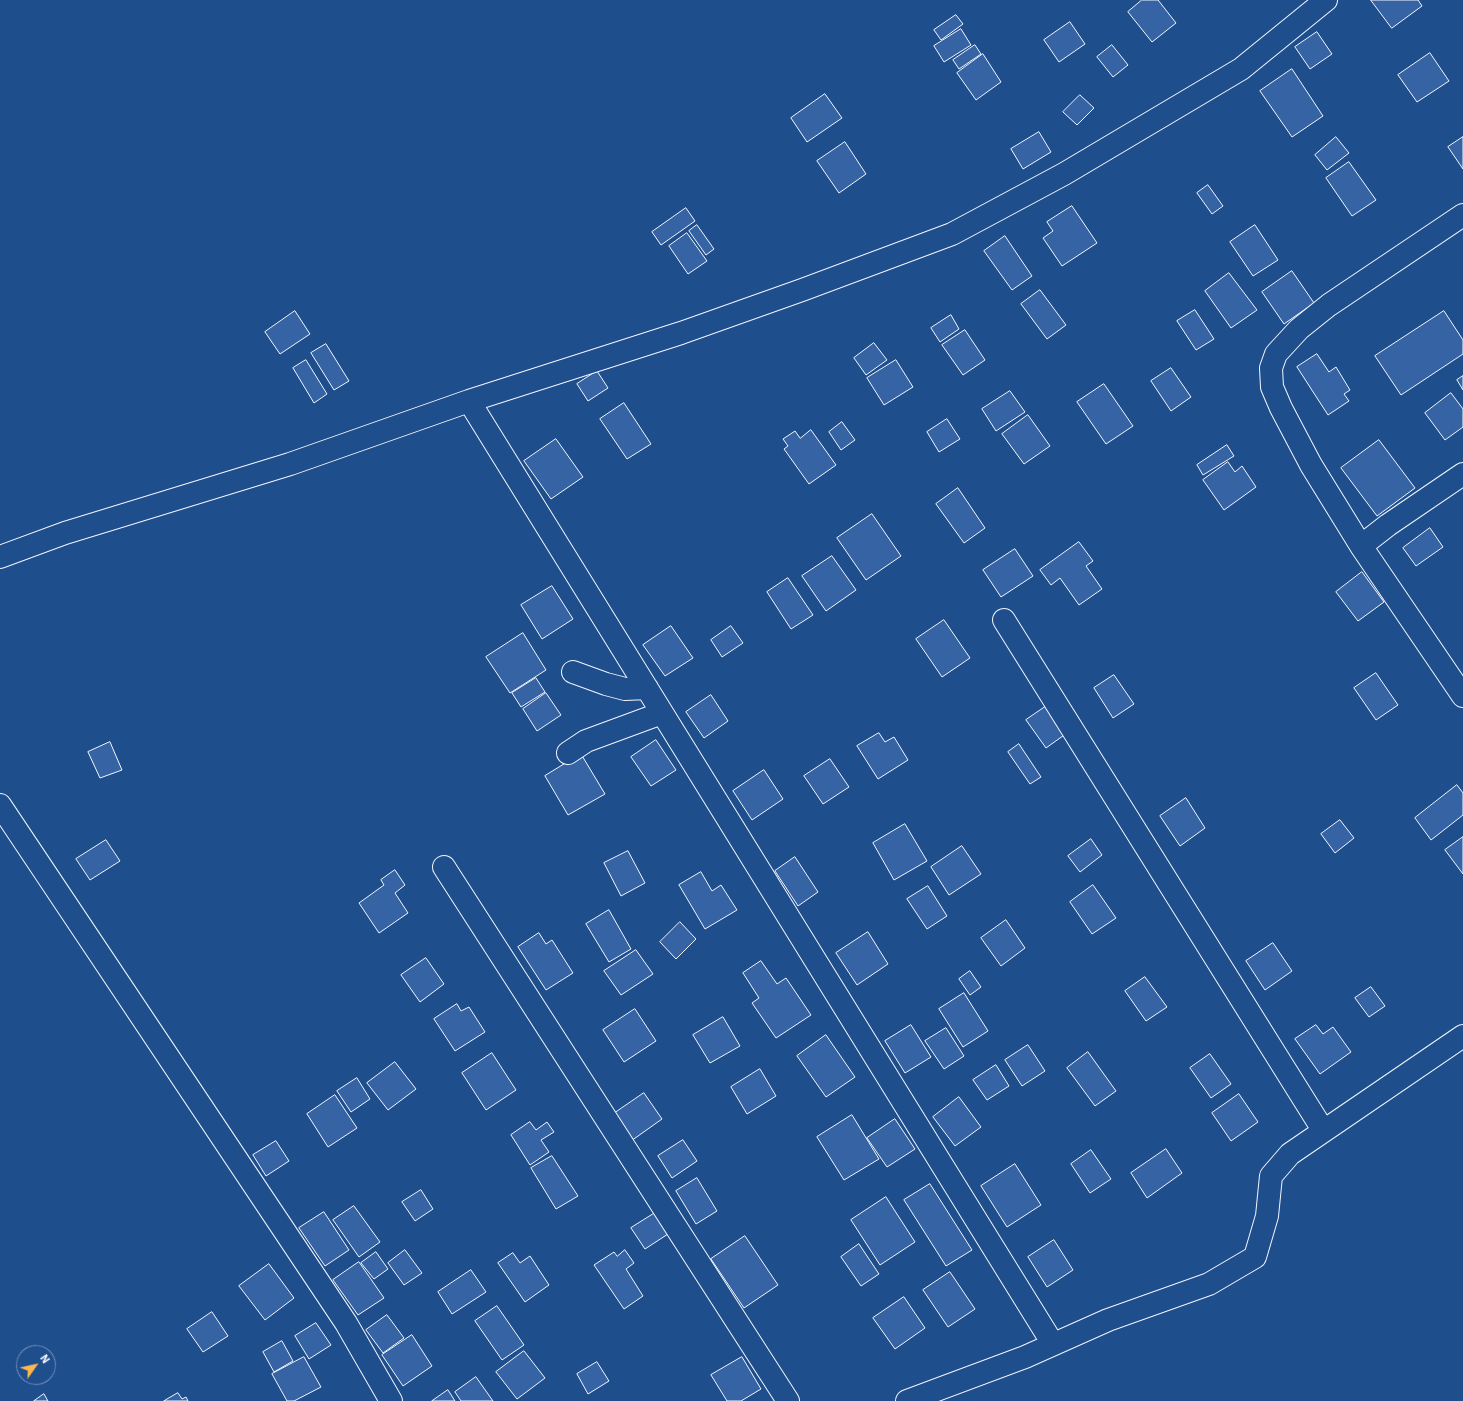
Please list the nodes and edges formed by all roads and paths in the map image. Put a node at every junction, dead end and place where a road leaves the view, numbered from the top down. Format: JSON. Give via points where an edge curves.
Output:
{"nodes":[{"id":1,"x":1326,"y":0,"type":"edge"},
{"id":2,"x":1463,"y":215,"type":"edge"},
{"id":3,"x":469,"y":401,"type":"junction"},
{"id":4,"x":1463,"y":474,"type":"edge"},
{"id":5,"x":1361,"y":546,"type":"junction"},
{"id":6,"x":0,"y":557,"type":"edge"},
{"id":7,"x":1004,"y":620,"type":"dead end"},
{"id":8,"x":573,"y":672,"type":"dead end"},
{"id":9,"x":647,"y":688,"type":"junction"},
{"id":10,"x":1462,"y":694,"type":"edge"},
{"id":11,"x":662,"y":713,"type":"junction"},
{"id":12,"x":568,"y":752,"type":"dead end"},
{"id":13,"x":0,"y":805,"type":"edge"},
{"id":14,"x":444,"y":867,"type":"dead end"},
{"id":15,"x":1463,"y":1036,"type":"edge"},
{"id":16,"x":1323,"y":1130,"type":"junction"},
{"id":17,"x":1053,"y":1344,"type":"junction"},
{"id":18,"x":391,"y":1401,"type":"edge"},
{"id":19,"x":788,"y":1401,"type":"edge"},
{"id":20,"x":907,"y":1401,"type":"edge"}],
"edges":[{"from":1,"to":3,"type":"street","via":[[1241,70],[1064,174],[952,234],[681,333]]},
{"from":2,"to":5,"type":"street","via":[[1329,305],[1299,329],[1276,354],[1271,368],[1272,387],[1281,408]]},
{"from":3,"to":6,"type":"street","via":[[290,464],[66,532]]},
{"from":3,"to":9,"type":"street"},
{"from":4,"to":5,"type":"street"},
{"from":5,"to":10,"type":"street"},
{"from":7,"to":16,"type":"street"},
{"from":8,"to":9,"type":"street","via":[[625,689]]},
{"from":9,"to":11,"type":"street"},
{"from":11,"to":12,"type":"street","via":[[586,741]]},
{"from":11,"to":17,"type":"street"},
{"from":13,"to":18,"type":"street","via":[[346,1323]]},
{"from":14,"to":19,"type":"street"},
{"from":15,"to":16,"type":"street"},
{"from":16,"to":17,"type":"street","via":[[1290,1154],[1271,1176],[1267,1216],[1255,1257],[1209,1284],[1108,1320]]},
{"from":17,"to":20,"type":"street"}]}
